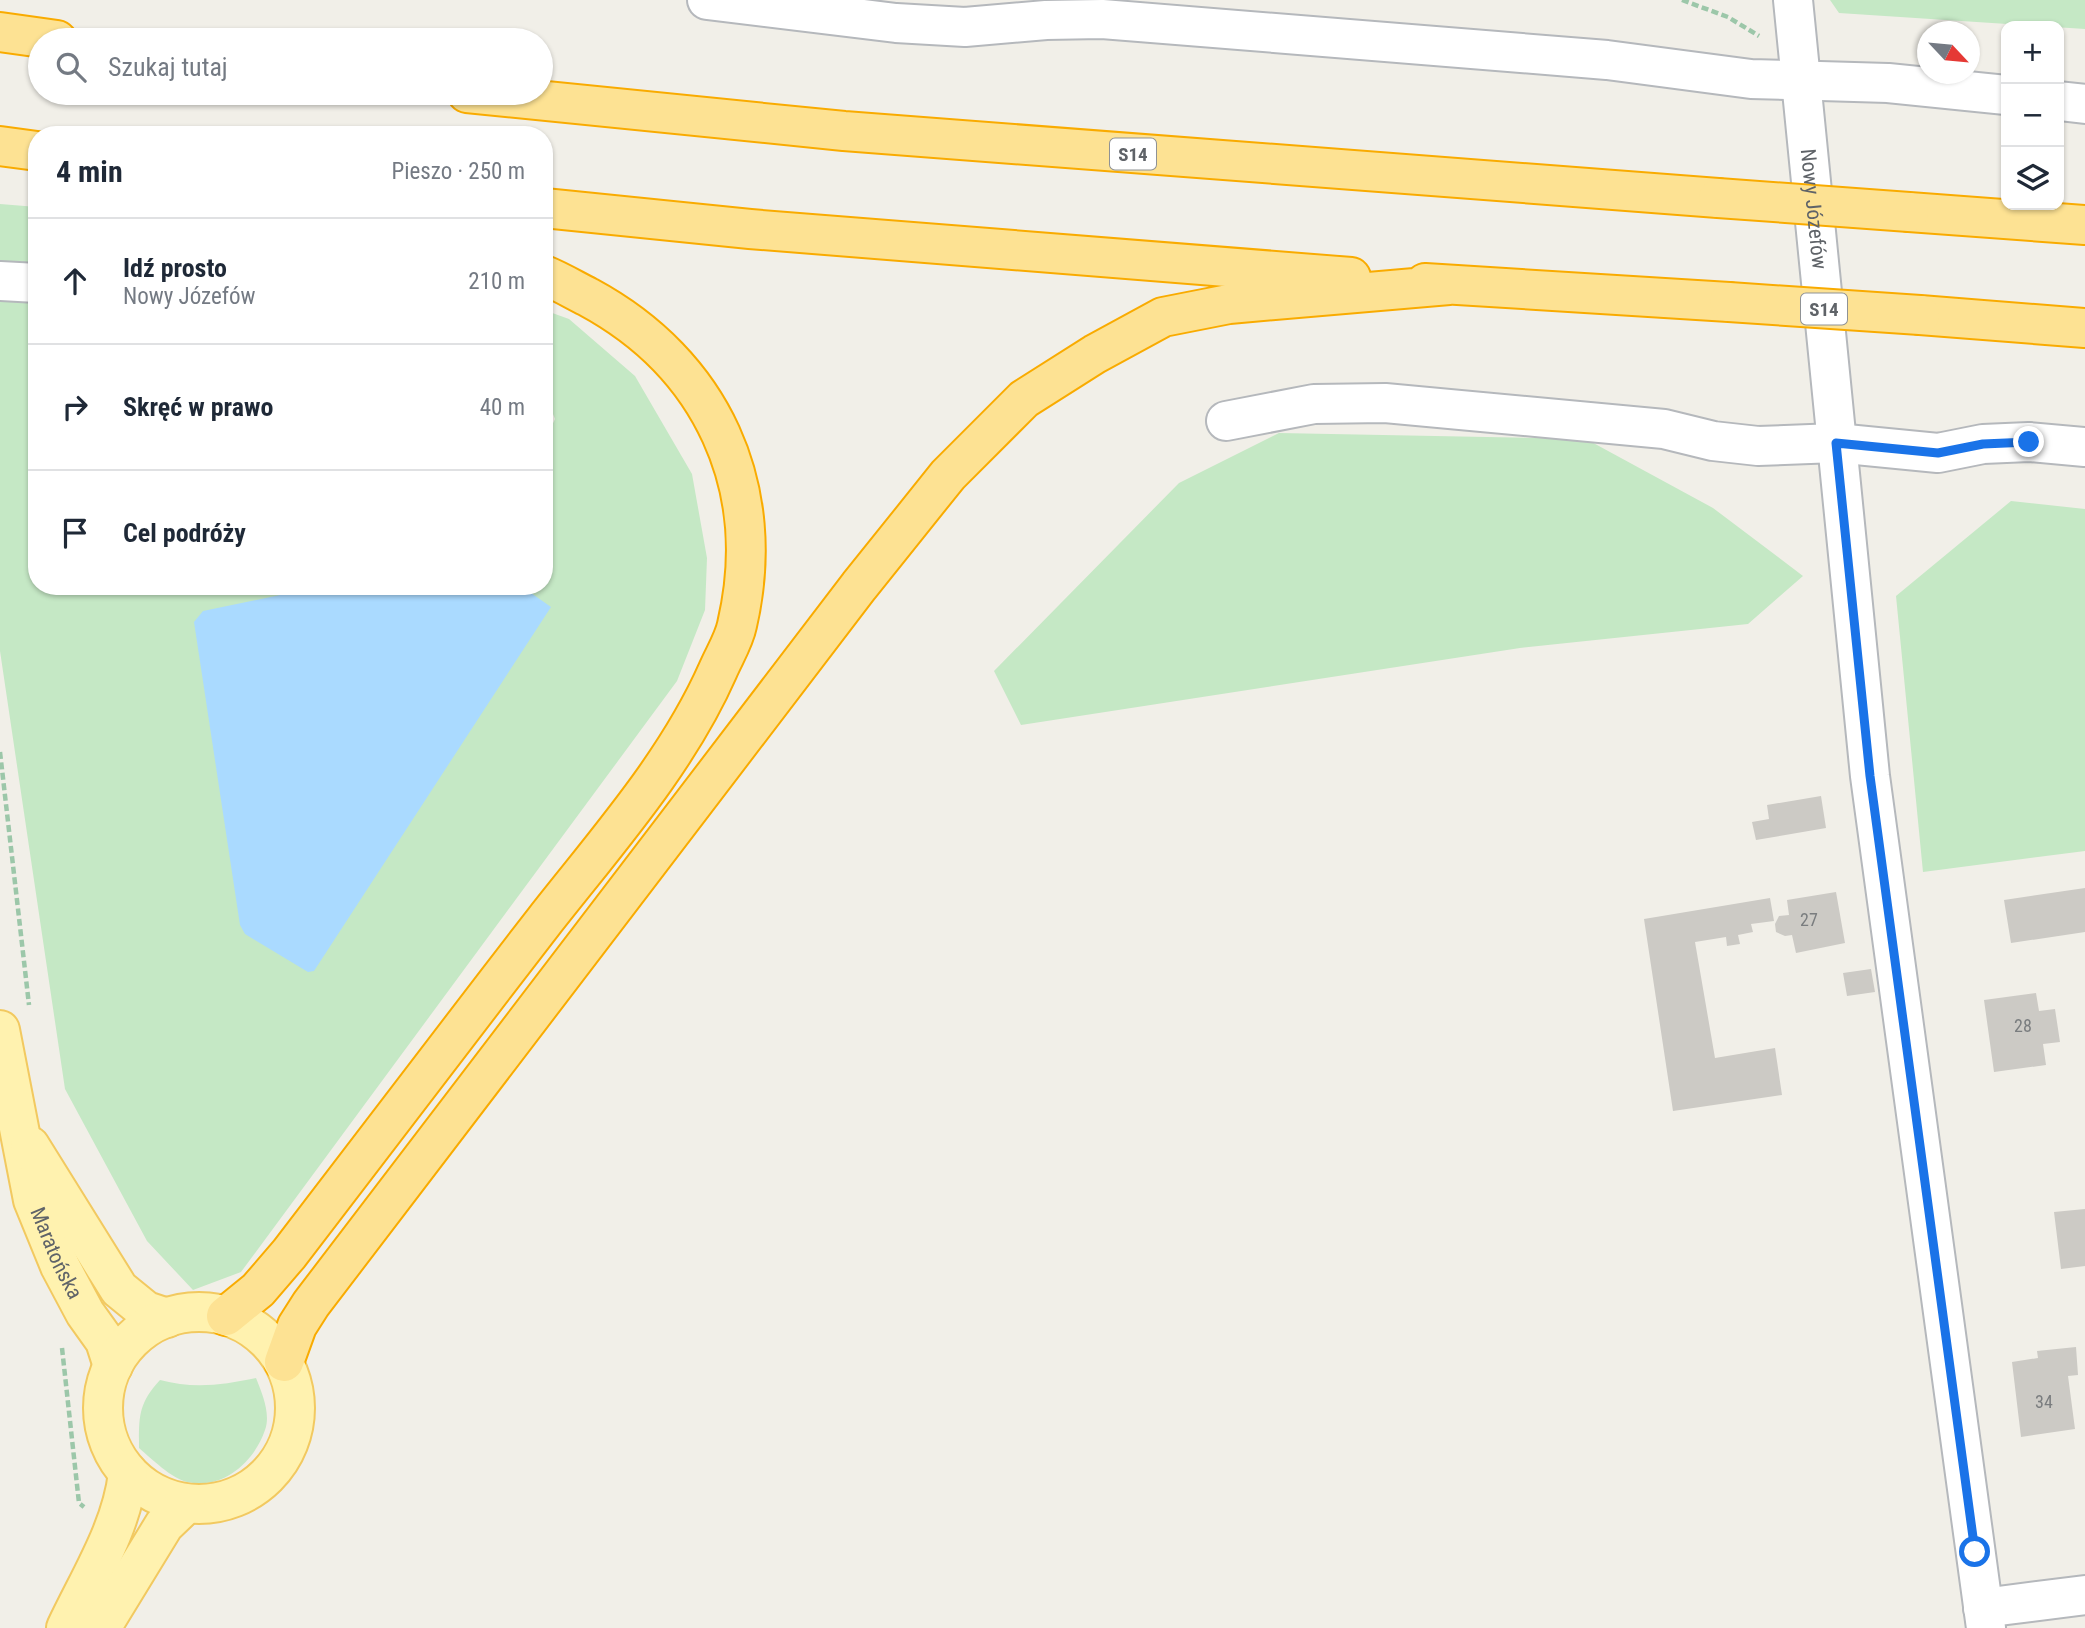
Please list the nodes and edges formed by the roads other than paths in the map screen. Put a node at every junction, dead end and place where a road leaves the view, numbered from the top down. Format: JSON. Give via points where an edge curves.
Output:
{"nodes":[{"id":1,"x":707,"y":0,"type":"edge"},
{"id":2,"x":1793,"y":0,"type":"edge"},
{"id":3,"x":964,"y":14,"type":"edge"},
{"id":4,"x":1241,"y":15,"type":"edge"},
{"id":5,"x":0,"y":32,"type":"edge"},
{"id":6,"x":28,"y":36,"type":"edge"},
{"id":7,"x":1800,"y":71,"type":"junction"},
{"id":8,"x":2001,"y":95,"type":"edge"},
{"id":9,"x":553,"y":102,"type":"edge"},
{"id":10,"x":2064,"y":102,"type":"edge"},
{"id":11,"x":2085,"y":104,"type":"edge"},
{"id":12,"x":0,"y":146,"type":"edge"},
{"id":13,"x":28,"y":150,"type":"edge"},
{"id":14,"x":553,"y":209,"type":"edge"},
{"id":15,"x":2085,"y":225,"type":"edge"},
{"id":16,"x":553,"y":280,"type":"edge"},
{"id":17,"x":0,"y":281,"type":"edge"},
{"id":18,"x":28,"y":283,"type":"edge"},
{"id":19,"x":1449,"y":285,"type":"junction"},
{"id":20,"x":2085,"y":328,"type":"edge"},
{"id":21,"x":1226,"y":421,"type":"dead end"},
{"id":22,"x":1836,"y":443,"type":"junction"},
{"id":23,"x":2085,"y":447,"type":"edge"},
{"id":24,"x":15,"y":1022,"type":"edge"},
{"id":25,"x":11,"y":1135,"type":"edge"},
{"id":26,"x":226,"y":1316,"type":"junction"},
{"id":27,"x":167,"y":1318,"type":"junction"},
{"id":28,"x":284,"y":1362,"type":"junction"},
{"id":29,"x":113,"y":1366,"type":"junction"},
{"id":30,"x":128,"y":1473,"type":"junction"},
{"id":31,"x":186,"y":1504,"type":"junction"},
{"id":32,"x":2085,"y":1595,"type":"edge"},
{"id":33,"x":1984,"y":1618,"type":"edge"},
{"id":34,"x":65,"y":1628,"type":"edge"},
{"id":35,"x":101,"y":1628,"type":"edge"}],
"edges":[{"from":1,"to":3,"type":"street","via":[[896,23]]},
{"from":2,"to":7,"type":"street","name":"Nowy Józefów"},
{"from":3,"to":4,"type":"street","via":[[1046,20]]},
{"from":4,"to":7,"type":"street","via":[[1751,79]]},
{"from":5,"to":6,"type":"highway"},
{"from":7,"to":8,"type":"street"},
{"from":7,"to":22,"type":"street","name":"Nowy Józefów"},
{"from":9,"to":15,"type":"highway","number":"S14","bridge":true,"via":[[844,131]]},
{"from":10,"to":11,"type":"street"},
{"from":12,"to":13,"type":"highway"},
{"from":14,"to":19,"type":"highway","number":"S14"},
{"from":16,"to":26,"type":"highway","via":[[612,310],[665,352],[705,400],[732,460],[743,511],[745,565],[737,627],[712,684],[652,784],[289,1254],[243,1306]]},
{"from":17,"to":18,"type":"street"},
{"from":19,"to":20,"type":"highway","number":"S14","bridge":true},
{"from":19,"to":28,"type":"highway","via":[[1229,304],[1163,317],[1024,399],[948,475],[859,586],[311,1304]]},
{"from":21,"to":22,"type":"street","via":[[1314,404],[1385,403],[1664,429],[1758,446]]},
{"from":22,"to":23,"type":"street","via":[[1938,453],[1983,444],[2029,442]]},
{"from":22,"to":33,"type":"street","name":"Nowy Józefów","via":[[1870,776]]},
{"from":24,"to":25,"type":"main road","name":"Maratońska"},
{"from":25,"to":27,"type":"main road","name":"Maratońska","via":[[119,1289],[146,1311]]},
{"from":25,"to":29,"type":"main road","name":"Maratońska","via":[[41,1224],[85,1313],[105,1341]]},
{"from":26,"to":27,"type":"main road"},
{"from":26,"to":28,"type":"main road","via":[[271,1343]]},
{"from":27,"to":29,"type":"main road","via":[[137,1335]]},
{"from":28,"to":31,"type":"main road","via":[[295,1391],[295,1422],[286,1452],[267,1477],[242,1495],[212,1504]]},
{"from":29,"to":30,"type":"main road","via":[[104,1395],[104,1426],[114,1454]]},
{"from":30,"to":31,"type":"main road","via":[[155,1495]]},
{"from":30,"to":34,"type":"main road","via":[[112,1531]]},
{"from":31,"to":35,"type":"main road","via":[[164,1525]]},
{"from":32,"to":33,"type":"street"}]}
